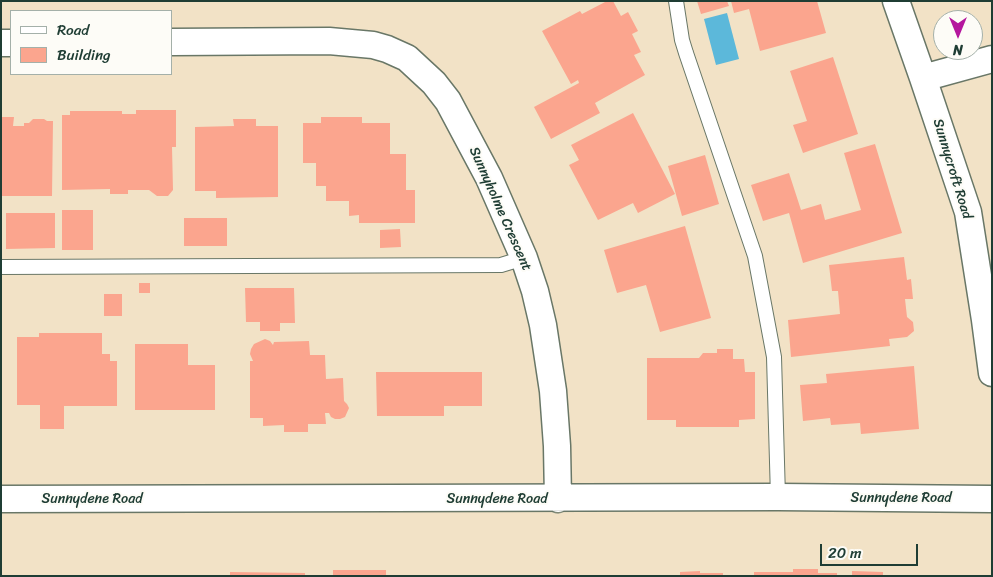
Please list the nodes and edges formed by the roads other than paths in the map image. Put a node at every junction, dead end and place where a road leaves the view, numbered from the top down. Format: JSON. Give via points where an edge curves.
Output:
{"nodes":[{"id":1,"x":676,"y":1,"type":"edge"},
{"id":2,"x":896,"y":1,"type":"edge"},
{"id":3,"x":172,"y":42,"type":"edge"},
{"id":4,"x":992,"y":59,"type":"edge"},
{"id":5,"x":923,"y":78,"type":"junction"},
{"id":6,"x":524,"y":258,"type":"junction"},
{"id":7,"x":1,"y":267,"type":"edge"},
{"id":8,"x":992,"y":373,"type":"edge"},
{"id":9,"x":778,"y":497,"type":"junction"},
{"id":10,"x":1,"y":499,"type":"edge"},
{"id":11,"x":558,"y":499,"type":"junction"},
{"id":12,"x":992,"y":499,"type":"edge"}],
"edges":[{"from":1,"to":9,"type":"lane","via":[[682,40],[757,265],[774,357]]},
{"from":2,"to":5,"type":"street","name":"Sunnycroft Road"},
{"from":3,"to":6,"type":"street","name":"Sunnyholme Crescent","via":[[329,41],[412,50],[448,101],[489,178]]},
{"from":4,"to":5,"type":"street"},
{"from":5,"to":8,"type":"street","name":"Sunnycroft Road","via":[[968,212]]},
{"from":6,"to":7,"type":"lane","via":[[501,265]]},
{"from":6,"to":11,"type":"street","name":"Sunnyholme Crescent","via":[[543,325],[549,362],[556,417]]},
{"from":9,"to":11,"type":"street","name":"Sunnydene Road"},
{"from":9,"to":12,"type":"street","name":"Sunnydene Road"},
{"from":10,"to":11,"type":"street","name":"Sunnydene Road"}]}
